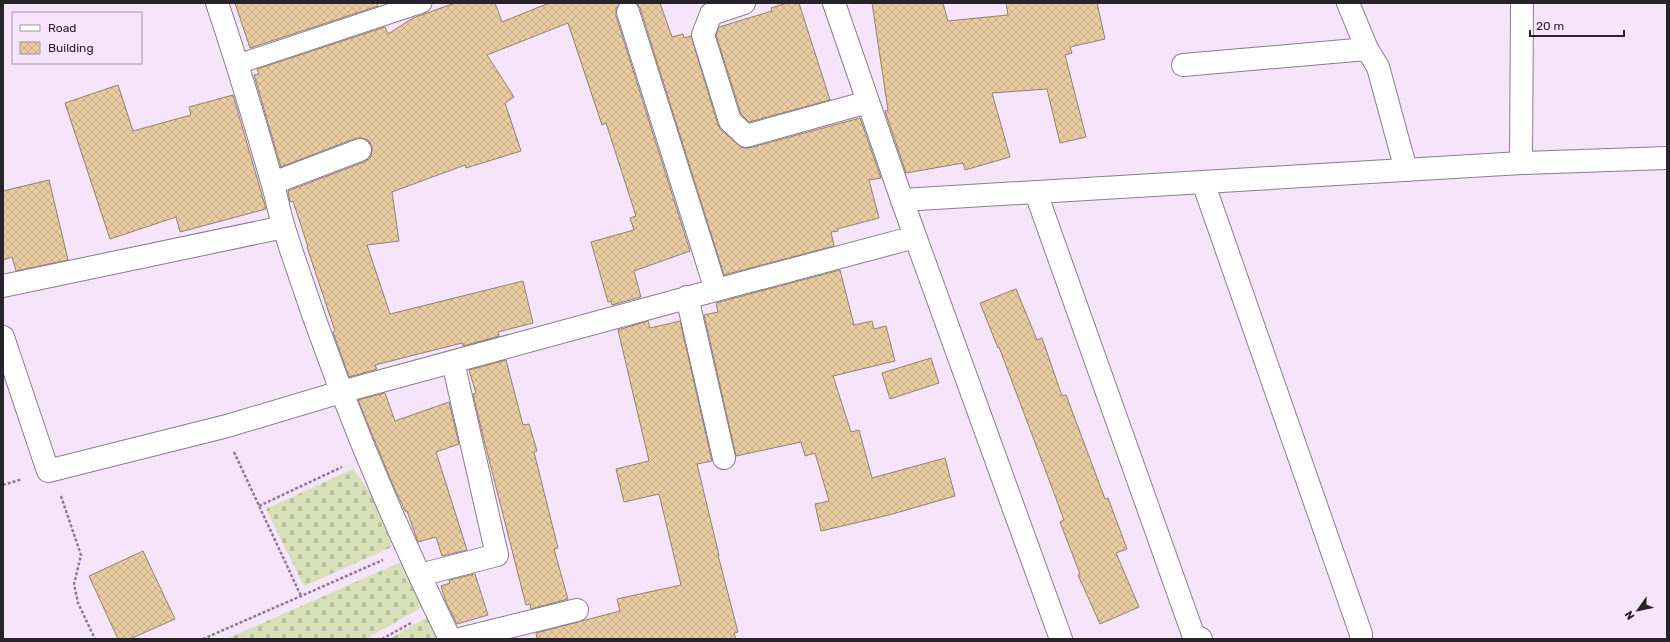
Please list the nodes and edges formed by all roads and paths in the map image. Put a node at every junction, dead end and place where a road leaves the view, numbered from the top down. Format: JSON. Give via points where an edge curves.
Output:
{"nodes":[{"id":1,"x":217,"y":3,"type":"edge"},
{"id":2,"x":422,"y":3,"type":"edge"},
{"id":3,"x":744,"y":3,"type":"edge"},
{"id":4,"x":834,"y":3,"type":"edge"},
{"id":5,"x":1348,"y":3,"type":"edge"},
{"id":6,"x":1522,"y":3,"type":"edge"},
{"id":7,"x":628,"y":12,"type":"dead end"},
{"id":8,"x":1367,"y":49,"type":"junction"},
{"id":9,"x":238,"y":64,"type":"junction"},
{"id":10,"x":1183,"y":66,"type":"dead end"},
{"id":11,"x":868,"y":102,"type":"junction"},
{"id":12,"x":360,"y":150,"type":"dead end"},
{"id":13,"x":1667,"y":158,"type":"edge"},
{"id":14,"x":1521,"y":163,"type":"junction"},
{"id":15,"x":1406,"y":170,"type":"junction"},
{"id":16,"x":1203,"y":182,"type":"junction"},
{"id":17,"x":272,"y":183,"type":"junction"},
{"id":18,"x":1036,"y":193,"type":"junction"},
{"id":19,"x":902,"y":200,"type":"junction"},
{"id":20,"x":284,"y":227,"type":"junction"},
{"id":21,"x":915,"y":237,"type":"junction"},
{"id":22,"x":3,"y":286,"type":"edge"},
{"id":23,"x":716,"y":290,"type":"junction"},
{"id":24,"x":687,"y":297,"type":"junction"},
{"id":25,"x":3,"y":337,"type":"edge"},
{"id":26,"x":453,"y":362,"type":"junction"},
{"id":27,"x":341,"y":392,"type":"junction"},
{"id":28,"x":223,"y":427,"type":"junction"},
{"id":29,"x":724,"y":458,"type":"dead end"},
{"id":30,"x":349,"y":464,"type":"dead end"},
{"id":31,"x":60,"y":492,"type":"dead end"},
{"id":32,"x":259,"y":506,"type":"junction"},
{"id":33,"x":386,"y":558,"type":"dead end"},
{"id":34,"x":420,"y":575,"type":"junction"},
{"id":35,"x":301,"y":596,"type":"junction"},
{"id":36,"x":578,"y":610,"type":"dead end"},
{"id":37,"x":414,"y":621,"type":"dead end"},
{"id":38,"x":212,"y":635,"type":"junction"},
{"id":39,"x":94,"y":639,"type":"edge"},
{"id":40,"x":202,"y":639,"type":"edge"},
{"id":41,"x":214,"y":639,"type":"edge"},
{"id":42,"x":382,"y":639,"type":"edge"},
{"id":43,"x":450,"y":639,"type":"edge"},
{"id":44,"x":460,"y":639,"type":"edge"},
{"id":45,"x":1061,"y":639,"type":"edge"},
{"id":46,"x":1201,"y":639,"type":"edge"},
{"id":47,"x":1361,"y":639,"type":"edge"}],
"edges":[{"from":1,"to":9,"type":"street"},
{"from":2,"to":9,"type":"lane"},
{"from":3,"to":11,"type":"street","via":[[710,14],[703,35],[730,122],[746,136]]},
{"from":4,"to":11,"type":"street"},
{"from":5,"to":8,"type":"street"},
{"from":6,"to":14,"type":"street"},
{"from":7,"to":23,"type":"street"},
{"from":8,"to":10,"type":"street"},
{"from":8,"to":15,"type":"street","via":[[1378,67]]},
{"from":9,"to":17,"type":"street"},
{"from":11,"to":19,"type":"street"},
{"from":12,"to":17,"type":"street"},
{"from":13,"to":14,"type":"street"},
{"from":14,"to":15,"type":"street"},
{"from":15,"to":16,"type":"street"},
{"from":16,"to":18,"type":"street"},
{"from":16,"to":47,"type":"street","via":[[1362,634]]},
{"from":17,"to":20,"type":"street"},
{"from":18,"to":19,"type":"street"},
{"from":18,"to":46,"type":"street","via":[[1193,634]]},
{"from":19,"to":21,"type":"street"},
{"from":20,"to":22,"type":"street"},
{"from":20,"to":27,"type":"street"},
{"from":21,"to":23,"type":"street"},
{"from":21,"to":45,"type":"street"},
{"from":23,"to":24,"type":"street"},
{"from":24,"to":26,"type":"street"},
{"from":24,"to":29,"type":"street"},
{"from":25,"to":28,"type":"street","via":[[48,471]]},
{"from":26,"to":27,"type":"street"},
{"from":26,"to":34,"type":"street","via":[[496,555]]},
{"from":27,"to":28,"type":"street"},
{"from":27,"to":34,"type":"street"},
{"from":28,"to":32,"type":"path"},
{"from":30,"to":32,"type":"path"},
{"from":31,"to":39,"type":"path","via":[[81,555],[74,584],[78,603]]},
{"from":32,"to":35,"type":"path"},
{"from":33,"to":35,"type":"path"},
{"from":34,"to":43,"type":"street"},
{"from":35,"to":38,"type":"path"},
{"from":36,"to":44,"type":"street"},
{"from":37,"to":42,"type":"path"},
{"from":38,"to":40,"type":"path"},
{"from":38,"to":41,"type":"path"}]}
